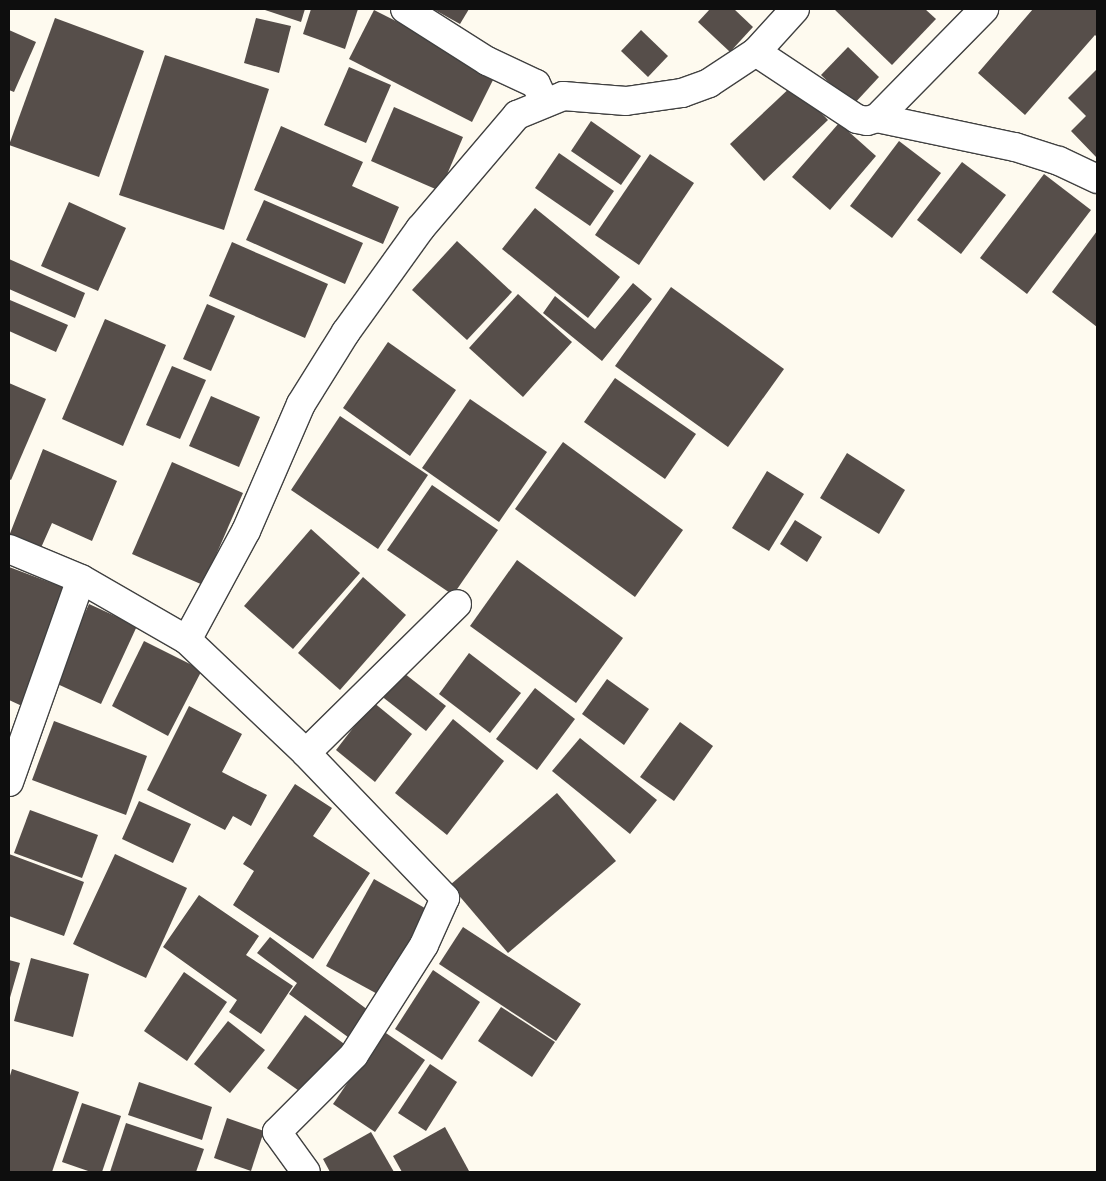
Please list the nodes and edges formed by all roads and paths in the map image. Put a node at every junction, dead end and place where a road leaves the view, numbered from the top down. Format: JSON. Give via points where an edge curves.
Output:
{"nodes":[{"id":1,"x":405,"y":9,"type":"edge"},
{"id":2,"x":795,"y":9,"type":"edge"},
{"id":3,"x":984,"y":9,"type":"edge"},
{"id":4,"x":756,"y":52,"type":"junction"},
{"id":5,"x":545,"y":103,"type":"junction"},
{"id":6,"x":877,"y":118,"type":"junction"},
{"id":7,"x":1097,"y":179,"type":"edge"},
{"id":8,"x":9,"y":549,"type":"edge"},
{"id":9,"x":81,"y":579,"type":"junction"},
{"id":10,"x":457,"y":604,"type":"dead end"},
{"id":11,"x":187,"y":640,"type":"junction"},
{"id":12,"x":306,"y":753,"type":"junction"},
{"id":13,"x":9,"y":782,"type":"edge"},
{"id":14,"x":306,"y":1172,"type":"edge"}],
"edges":[{"from":1,"to":5,"type":"street","via":[[487,61],[536,84]]},
{"from":2,"to":4,"type":"street"},
{"from":3,"to":6,"type":"street"},
{"from":4,"to":5,"type":"street","via":[[709,83],[682,93],[626,101],[562,96]]},
{"from":4,"to":6,"type":"street","via":[[857,119]]},
{"from":5,"to":11,"type":"street","via":[[517,115],[420,229],[346,332],[301,404],[246,531]]},
{"from":6,"to":7,"type":"street","via":[[1015,147],[1059,161]]},
{"from":8,"to":9,"type":"street"},
{"from":9,"to":11,"type":"street"},
{"from":9,"to":13,"type":"street"},
{"from":10,"to":12,"type":"street"},
{"from":11,"to":12,"type":"street"},
{"from":12,"to":14,"type":"street","via":[[445,898],[424,944],[354,1055],[277,1132]]}]}
